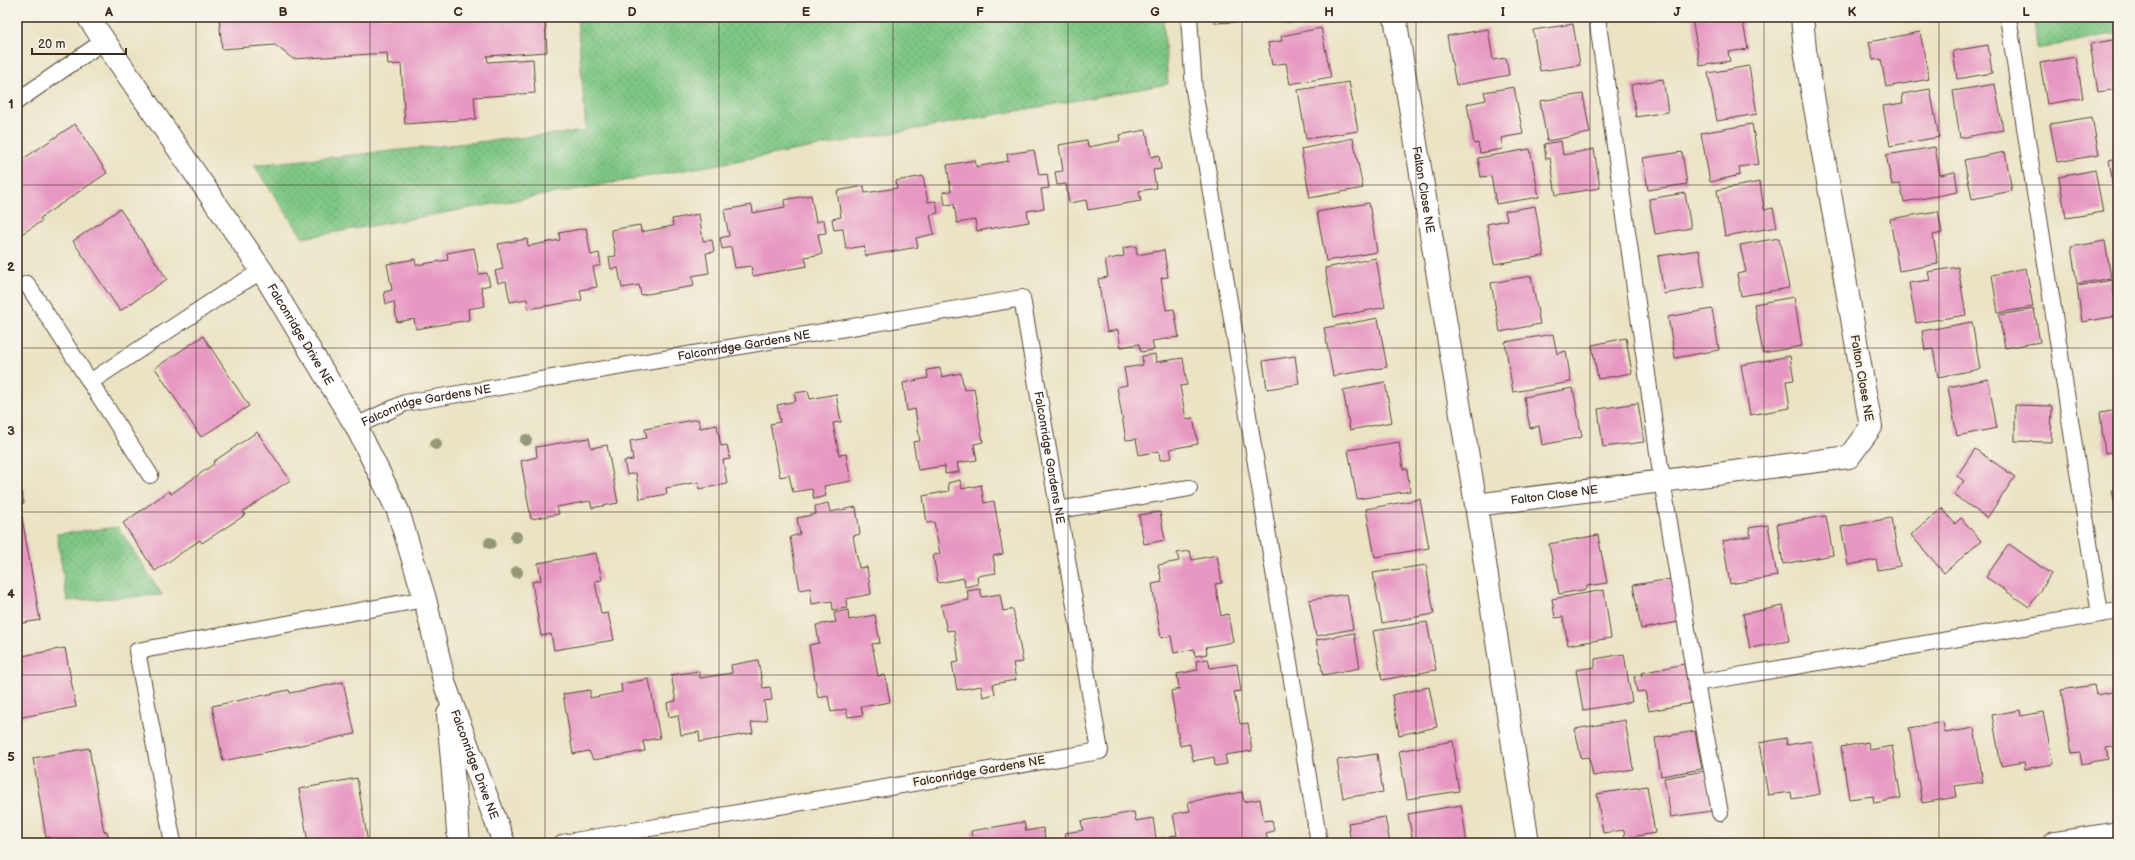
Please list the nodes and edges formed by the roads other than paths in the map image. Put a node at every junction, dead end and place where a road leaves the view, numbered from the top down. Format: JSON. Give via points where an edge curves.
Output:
{"nodes":[{"id":1,"x":88,"y":17,"type":"edge"},
{"id":2,"x":1189,"y":17,"type":"edge"},
{"id":3,"x":1395,"y":17,"type":"edge"},
{"id":4,"x":1597,"y":17,"type":"edge"},
{"id":5,"x":1802,"y":17,"type":"edge"},
{"id":6,"x":2008,"y":17,"type":"edge"},
{"id":7,"x":104,"y":41,"type":"junction"},
{"id":8,"x":17,"y":101,"type":"edge"},
{"id":9,"x":262,"y":271,"type":"junction"},
{"id":10,"x":27,"y":284,"type":"dead end"},
{"id":11,"x":90,"y":382,"type":"junction"},
{"id":12,"x":356,"y":426,"type":"junction"},
{"id":13,"x":150,"y":475,"type":"dead end"},
{"id":14,"x":1662,"y":481,"type":"junction"},
{"id":15,"x":1188,"y":488,"type":"dead end"},
{"id":16,"x":1476,"y":505,"type":"junction"},
{"id":17,"x":1058,"y":510,"type":"junction"},
{"id":18,"x":425,"y":598,"type":"junction"},
{"id":19,"x":2118,"y":611,"type":"edge"},
{"id":20,"x":2100,"y":614,"type":"junction"},
{"id":21,"x":1696,"y":683,"type":"junction"},
{"id":22,"x":445,"y":685,"type":"junction"},
{"id":23,"x":1720,"y":813,"type":"dead end"},
{"id":24,"x":2118,"y":833,"type":"edge"},
{"id":25,"x":173,"y":843,"type":"edge"},
{"id":26,"x":459,"y":843,"type":"edge"},
{"id":27,"x":504,"y":843,"type":"edge"},
{"id":28,"x":563,"y":843,"type":"edge"},
{"id":29,"x":1319,"y":843,"type":"edge"},
{"id":30,"x":1528,"y":843,"type":"edge"},
{"id":31,"x":2055,"y":843,"type":"edge"}],
"edges":[{"from":1,"to":7,"type":"street","name":"Falconridge Drive NE"},
{"from":2,"to":29,"type":"lane","via":[[1194,90]]},
{"from":3,"to":16,"type":"street","name":"Falton Close NE"},
{"from":4,"to":14,"type":"lane"},
{"from":5,"to":14,"type":"street","name":"Falton Close NE","via":[[1805,50],[1871,427],[1849,457]]},
{"from":6,"to":20,"type":"lane"},
{"from":7,"to":8,"type":"lane"},
{"from":7,"to":9,"type":"street","name":"Falconridge Drive NE"},
{"from":9,"to":11,"type":"lane"},
{"from":9,"to":12,"type":"street","name":"Falconridge Drive NE"},
{"from":10,"to":11,"type":"lane"},
{"from":11,"to":13,"type":"lane"},
{"from":12,"to":17,"type":"lane","name":"Falconridge Gardens NE","via":[[405,403],[1022,298]]},
{"from":12,"to":18,"type":"street","name":"Falconridge Drive NE","via":[[398,511]]},
{"from":14,"to":16,"type":"street","name":"Falton Close NE"},
{"from":14,"to":21,"type":"lane"},
{"from":15,"to":17,"type":"lane"},
{"from":16,"to":30,"type":"street","name":"Falton Close NE"},
{"from":17,"to":28,"type":"lane","name":"Falconridge Gardens NE","via":[[1100,751]]},
{"from":18,"to":22,"type":"street","name":"Falconridge Drive NE"},
{"from":18,"to":25,"type":"lane","via":[[137,651]]},
{"from":19,"to":20,"type":"lane"},
{"from":20,"to":21,"type":"lane"},
{"from":21,"to":23,"type":"lane"},
{"from":22,"to":26,"type":"street","name":"Falconridge Drive NE"},
{"from":22,"to":27,"type":"street","name":"Falconridge Drive NE"},
{"from":24,"to":31,"type":"street"}]}
